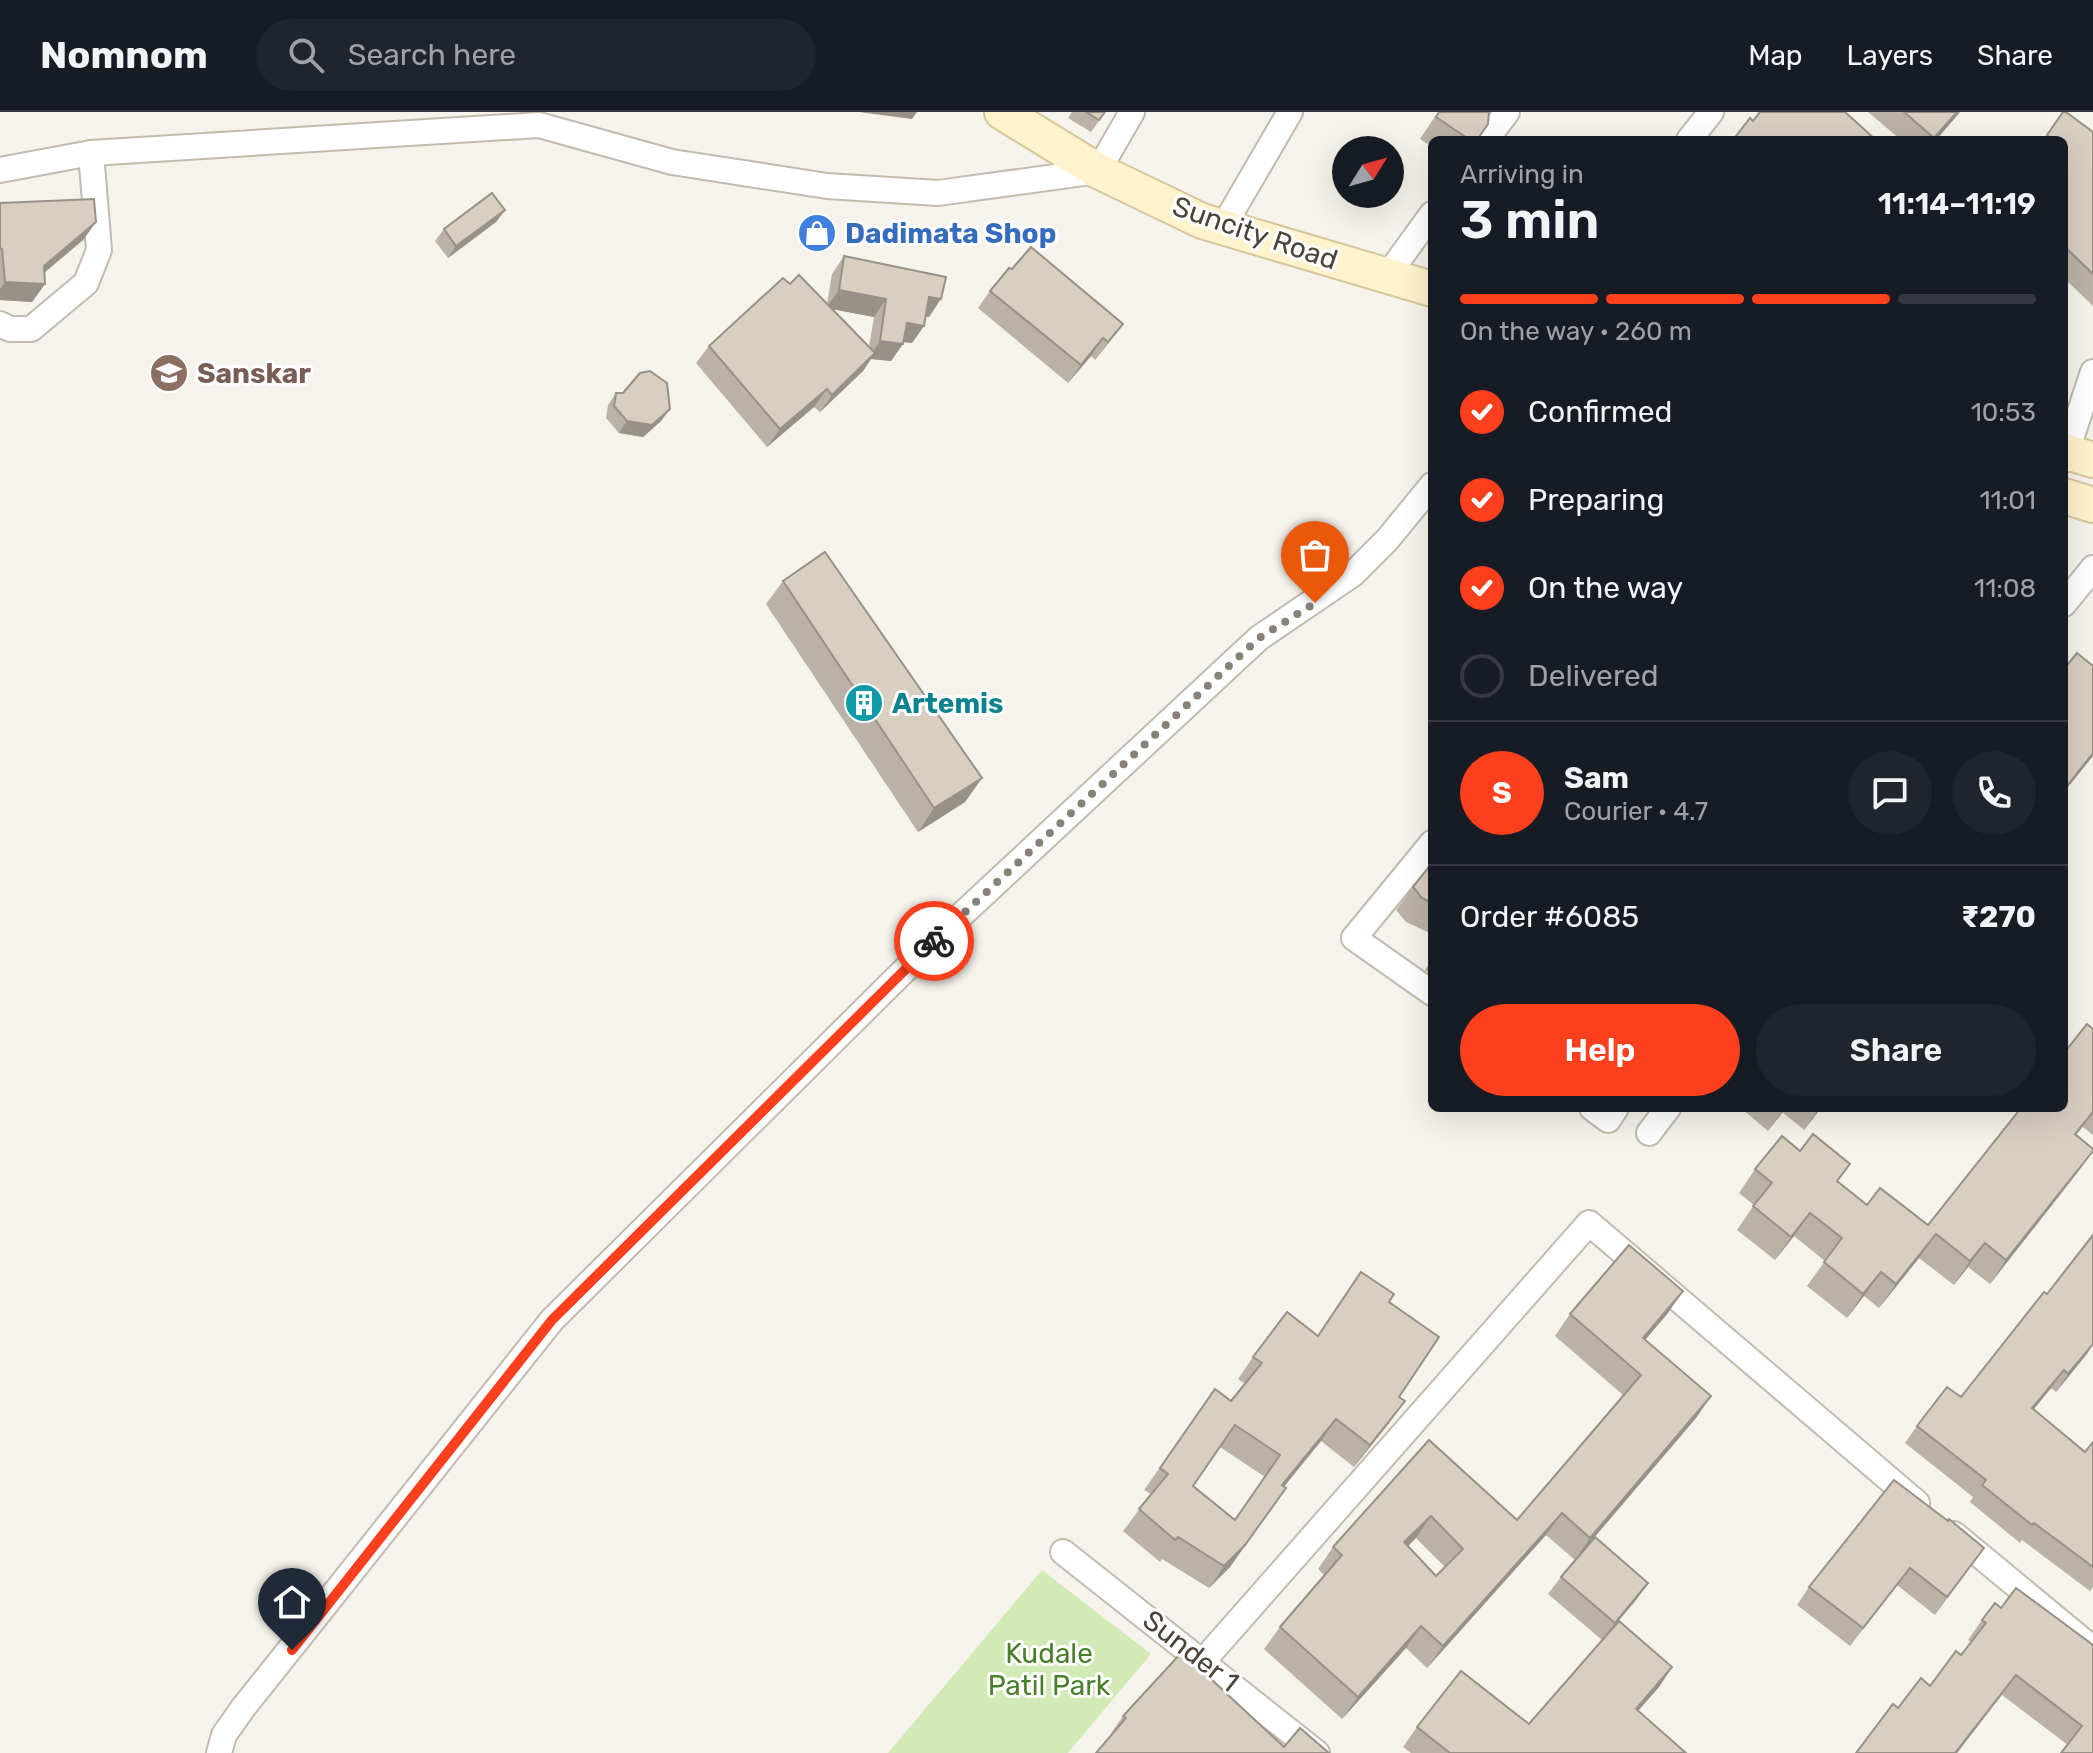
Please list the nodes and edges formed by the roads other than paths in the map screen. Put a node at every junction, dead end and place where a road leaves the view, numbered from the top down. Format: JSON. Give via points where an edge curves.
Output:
{"nodes":[{"id":1,"x":566,"y":112,"type":"edge"},
{"id":2,"x":1002,"y":112,"type":"edge"},
{"id":3,"x":1132,"y":112,"type":"edge"},
{"id":4,"x":1290,"y":112,"type":"edge"},
{"id":5,"x":1507,"y":112,"type":"edge"},
{"id":6,"x":1711,"y":112,"type":"edge"},
{"id":7,"x":539,"y":125,"type":"junction"},
{"id":8,"x":1489,"y":136,"type":"edge"},
{"id":9,"x":1692,"y":136,"type":"edge"},
{"id":10,"x":91,"y":153,"type":"junction"},
{"id":11,"x":0,"y":170,"type":"edge"},
{"id":12,"x":1098,"y":171,"type":"junction"},
{"id":13,"x":1428,"y":220,"type":"edge"},
{"id":14,"x":1223,"y":227,"type":"junction"},
{"id":15,"x":1387,"y":276,"type":"junction"},
{"id":16,"x":1428,"y":288,"type":"edge"},
{"id":17,"x":0,"y":324,"type":"edge"},
{"id":18,"x":2093,"y":372,"type":"edge"},
{"id":19,"x":2072,"y":456,"type":"edge"},
{"id":20,"x":1428,"y":490,"type":"edge"},
{"id":21,"x":2068,"y":497,"type":"edge"},
{"id":22,"x":2093,"y":505,"type":"edge"},
{"id":23,"x":2093,"y":568,"type":"edge"},
{"id":24,"x":2068,"y":599,"type":"edge"},
{"id":25,"x":1428,"y":848,"type":"edge"},
{"id":26,"x":1428,"y":990,"type":"edge"},
{"id":27,"x":1597,"y":1112,"type":"edge"},
{"id":28,"x":1613,"y":1112,"type":"edge"},
{"id":29,"x":1665,"y":1112,"type":"edge"},
{"id":30,"x":1649,"y":1133,"type":"dead end"},
{"id":31,"x":1063,"y":1552,"type":"dead end"},
{"id":32,"x":2093,"y":1649,"type":"edge"},
{"id":33,"x":1204,"y":1660,"type":"junction"},
{"id":34,"x":219,"y":1753,"type":"edge"},
{"id":35,"x":1317,"y":1753,"type":"edge"}],
"edges":[{"from":1,"to":7,"type":"street"},
{"from":2,"to":12,"type":"street","name":"Suncity Road"},
{"from":3,"to":12,"type":"street"},
{"from":4,"to":14,"type":"street"},
{"from":5,"to":8,"type":"street"},
{"from":6,"to":9,"type":"street"},
{"from":7,"to":10,"type":"street"},
{"from":7,"to":12,"type":"street","via":[[672,162],[827,186],[938,193]]},
{"from":10,"to":11,"type":"street"},
{"from":10,"to":17,"type":"street","via":[[99,250],[86,283],[31,329]]},
{"from":12,"to":14,"type":"street","name":"Suncity Road"},
{"from":13,"to":15,"type":"street"},
{"from":14,"to":15,"type":"street","name":"Suncity Road"},
{"from":15,"to":16,"type":"street","name":"Suncity Road"},
{"from":18,"to":19,"type":"street"},
{"from":20,"to":34,"type":"street","via":[[1353,574],[1259,638],[942,933],[552,1320],[243,1708],[224,1735]]},
{"from":21,"to":22,"type":"street"},
{"from":23,"to":24,"type":"street"},
{"from":25,"to":26,"type":"street","via":[[1354,938]]},
{"from":27,"to":28,"type":"street","via":[[1608,1120]]},
{"from":29,"to":30,"type":"street"},
{"from":31,"to":33,"type":"street","name":"Sunder 1"},
{"from":32,"to":33,"type":"street","via":[[1589,1223]]},
{"from":33,"to":35,"type":"street","name":"Sunder 1"}]}
